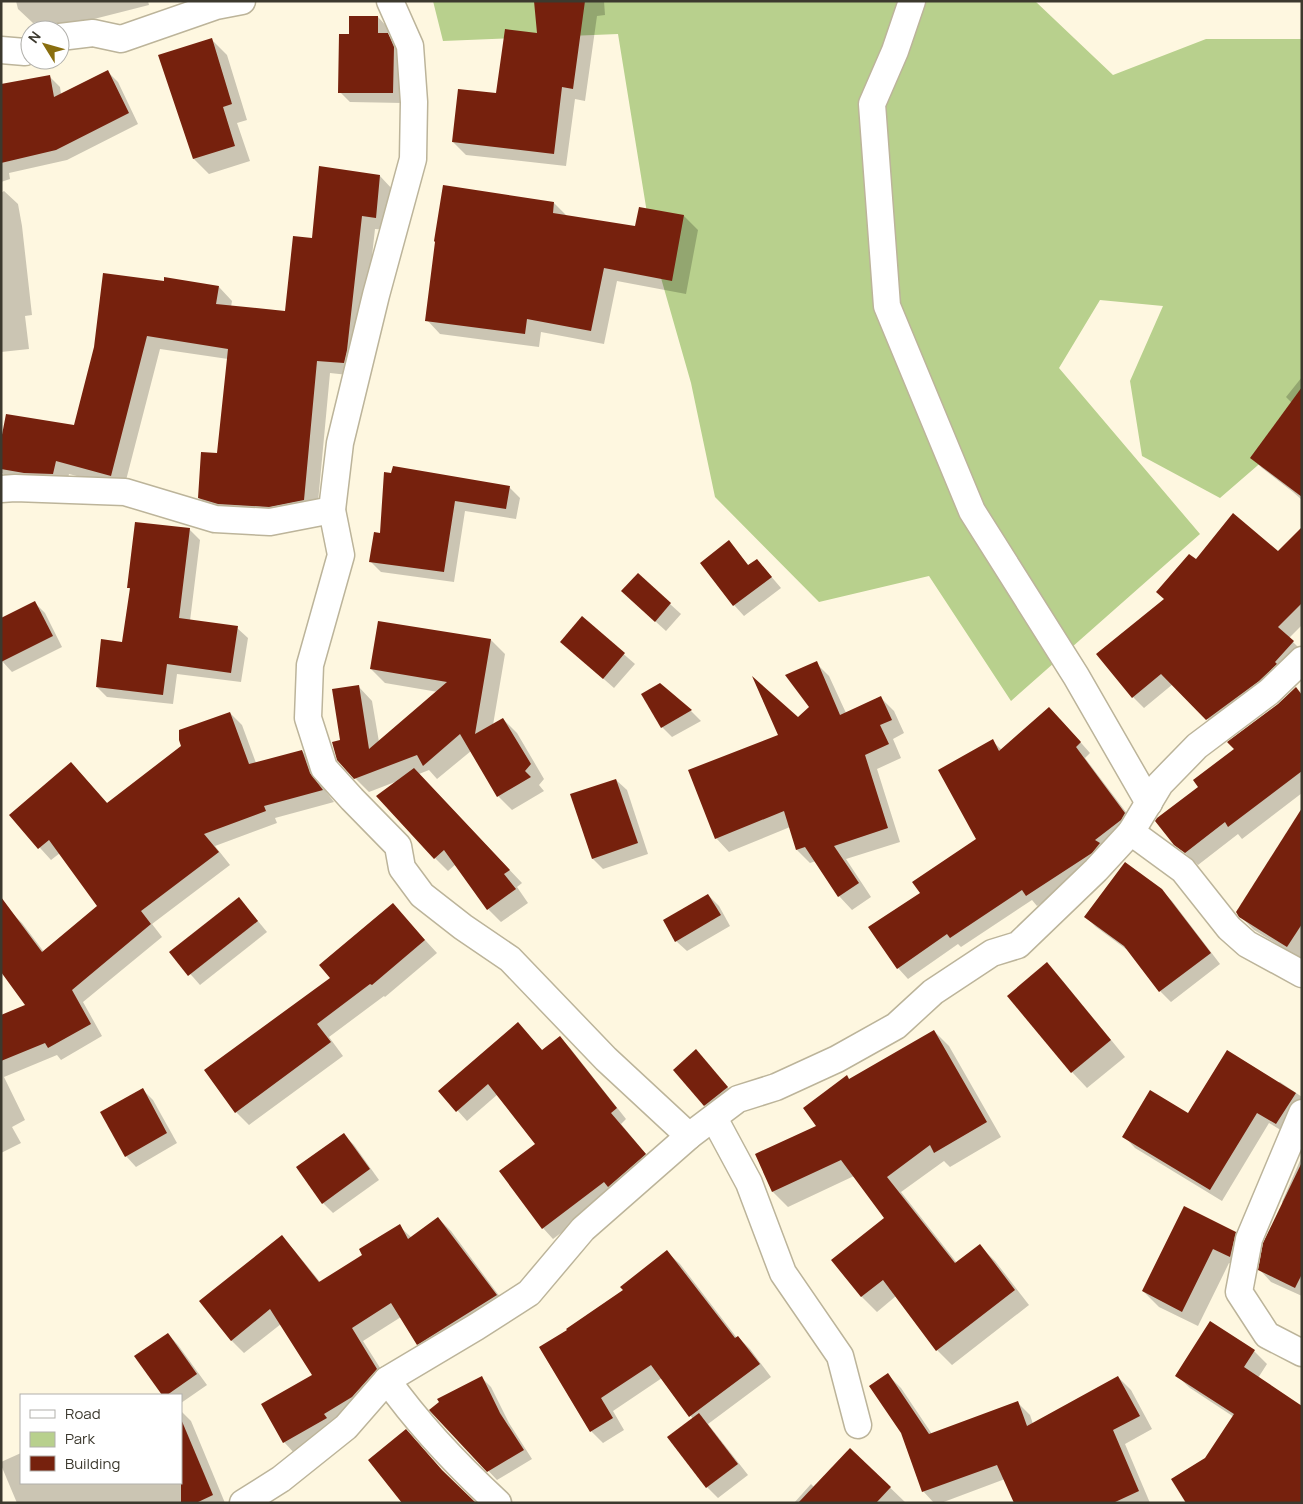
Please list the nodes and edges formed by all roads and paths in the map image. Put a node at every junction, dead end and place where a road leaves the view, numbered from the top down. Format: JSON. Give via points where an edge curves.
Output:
{"nodes":[{"id":1,"x":242,"y":1,"type":"edge"},
{"id":2,"x":390,"y":1,"type":"edge"},
{"id":3,"x":912,"y":1,"type":"edge"},
{"id":4,"x":70,"y":36,"type":"edge"},
{"id":5,"x":1,"y":50,"type":"edge"},
{"id":6,"x":20,"y":52,"type":"edge"},
{"id":7,"x":1,"y":489,"type":"edge"},
{"id":8,"x":332,"y":510,"type":"junction"},
{"id":9,"x":1302,"y":660,"type":"edge"},
{"id":10,"x":1149,"y":803,"type":"junction"},
{"id":11,"x":1131,"y":832,"type":"junction"},
{"id":12,"x":1302,"y":974,"type":"edge"},
{"id":13,"x":1302,"y":1113,"type":"edge"},
{"id":14,"x":714,"y":1118,"type":"junction"},
{"id":15,"x":689,"y":1136,"type":"junction"},
{"id":16,"x":1302,"y":1353,"type":"edge"},
{"id":17,"x":387,"y":1380,"type":"junction"},
{"id":18,"x":858,"y":1425,"type":"dead end"},
{"id":19,"x":243,"y":1503,"type":"edge"},
{"id":20,"x":498,"y":1503,"type":"edge"}],
"edges":[{"from":1,"to":4,"type":"street","via":[[216,6],[121,38],[93,34]]},
{"from":2,"to":8,"type":"street","via":[[410,46],[414,102],[413,159],[340,443]]},
{"from":3,"to":10,"type":"street","via":[[872,104],[888,306],[972,511],[1076,676]]},
{"from":5,"to":6,"type":"street"},
{"from":7,"to":8,"type":"street","via":[[125,492],[215,519],[270,522]]},
{"from":8,"to":15,"type":"street","via":[[341,555],[310,665],[308,718],[324,768],[398,846],[402,868],[422,895],[510,959],[606,1059]]},
{"from":9,"to":10,"type":"street","via":[[1269,692],[1197,746],[1160,784]]},
{"from":10,"to":11,"type":"street"},
{"from":11,"to":12,"type":"street","via":[[1182,870],[1229,928],[1247,944]]},
{"from":11,"to":14,"type":"street","via":[[1018,945],[992,953],[933,992],[896,1026],[837,1059],[776,1087],[738,1099]]},
{"from":13,"to":16,"type":"street","via":[[1249,1239],[1239,1292],[1267,1335]]},
{"from":14,"to":15,"type":"street"},
{"from":14,"to":18,"type":"street","via":[[749,1182],[783,1272],[840,1356]]},
{"from":15,"to":17,"type":"street","via":[[583,1229],[529,1293]]},
{"from":17,"to":19,"type":"street","via":[[346,1427],[281,1479]]},
{"from":17,"to":20,"type":"street","via":[[409,1411]]}]}
